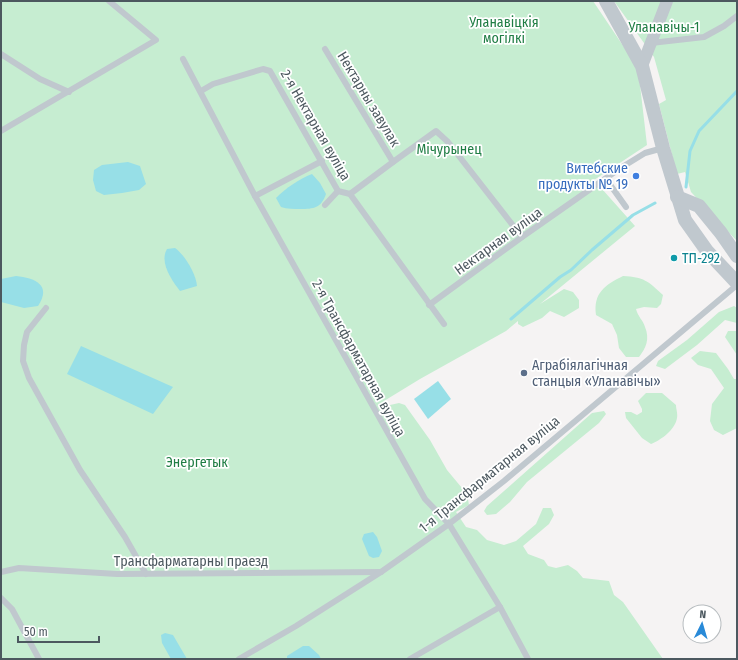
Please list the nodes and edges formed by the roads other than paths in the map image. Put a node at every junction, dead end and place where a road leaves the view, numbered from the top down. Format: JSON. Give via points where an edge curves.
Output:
{"nodes":[{"id":1,"x":109,"y":1,"type":"edge"},
{"id":2,"x":606,"y":1,"type":"edge"},
{"id":3,"x":667,"y":1,"type":"edge"},
{"id":4,"x":737,"y":16,"type":"edge"},
{"id":5,"x":651,"y":43,"type":"junction"},
{"id":6,"x":325,"y":49,"type":"dead end"},
{"id":7,"x":1,"y":54,"type":"edge"},
{"id":8,"x":183,"y":59,"type":"dead end"},
{"id":9,"x":642,"y":66,"type":"junction"},
{"id":10,"x":201,"y":91,"type":"junction"},
{"id":11,"x":69,"y":92,"type":"junction"},
{"id":12,"x":1,"y":131,"type":"edge"},
{"id":13,"x":662,"y":148,"type":"junction"},
{"id":14,"x":322,"y":161,"type":"junction"},
{"id":15,"x":393,"y":162,"type":"junction"},
{"id":16,"x":606,"y":179,"type":"junction"},
{"id":17,"x":338,"y":190,"type":"junction"},
{"id":18,"x":350,"y":194,"type":"junction"},
{"id":19,"x":255,"y":196,"type":"junction"},
{"id":20,"x":677,"y":197,"type":"junction"},
{"id":21,"x":325,"y":205,"type":"dead end"},
{"id":22,"x":626,"y":207,"type":"dead end"},
{"id":23,"x":522,"y":237,"type":"junction"},
{"id":24,"x":737,"y":256,"type":"edge"},
{"id":25,"x":737,"y":284,"type":"edge"},
{"id":26,"x":429,"y":305,"type":"junction"},
{"id":27,"x":46,"y":308,"type":"dead end"},
{"id":28,"x":444,"y":324,"type":"dead end"},
{"id":29,"x":449,"y":524,"type":"junction"},
{"id":30,"x":1,"y":572,"type":"edge"},
{"id":31,"x":381,"y":572,"type":"junction"},
{"id":32,"x":146,"y":574,"type":"junction"},
{"id":33,"x":1,"y":598,"type":"edge"},
{"id":34,"x":500,"y":607,"type":"junction"},
{"id":35,"x":39,"y":659,"type":"edge"},
{"id":36,"x":239,"y":659,"type":"edge"},
{"id":37,"x":410,"y":659,"type":"edge"},
{"id":38,"x":528,"y":659,"type":"edge"}],
"edges":[{"from":1,"to":11,"type":"lane","via":[[156,40]]},
{"from":2,"to":9,"type":"street"},
{"from":3,"to":5,"type":"street"},
{"from":4,"to":5,"type":"lane","via":[[704,37]]},
{"from":5,"to":9,"type":"street"},
{"from":6,"to":15,"type":"lane","name":"Нектарны завулак"},
{"from":7,"to":11,"type":"lane","via":[[40,79]]},
{"from":8,"to":10,"type":"lane","name":"2-я Трансфарматарная вуліца"},
{"from":9,"to":13,"type":"street"},
{"from":10,"to":14,"type":"lane","name":"2-я Нектарная вуліца","via":[[213,84],[263,69],[270,71]]},
{"from":10,"to":19,"type":"lane","name":"2-я Трансфарматарная вуліца"},
{"from":11,"to":12,"type":"lane"},
{"from":13,"to":16,"type":"lane","name":"Нектарная вуліца","via":[[645,153]]},
{"from":13,"to":20,"type":"street"},
{"from":14,"to":17,"type":"lane","name":"2-я Нектарная вуліца"},
{"from":14,"to":19,"type":"lane"},
{"from":15,"to":18,"type":"lane"},
{"from":15,"to":23,"type":"lane","via":[[436,131],[448,142]]},
{"from":16,"to":22,"type":"lane"},
{"from":16,"to":23,"type":"lane","name":"Нектарная вуліца"},
{"from":17,"to":18,"type":"lane","name":"2-я Нектарная вуліца"},
{"from":17,"to":21,"type":"lane"},
{"from":18,"to":26,"type":"lane","name":"2-я Нектарная вуліца"},
{"from":19,"to":29,"type":"lane","name":"2-я Трансфарматарная вуліца","via":[[425,499]]},
{"from":20,"to":24,"type":"street","via":[[699,206]]},
{"from":20,"to":25,"type":"street","via":[[685,220],[707,251]]},
{"from":23,"to":26,"type":"lane","name":"Нектарная вуліца"},
{"from":25,"to":29,"type":"lane","name":"1-я Трансфарматарная вуліца","via":[[504,481]]},
{"from":26,"to":28,"type":"lane","name":"2-я Нектарная вуліца"},
{"from":27,"to":32,"type":"lane","via":[[27,332],[23,361],[29,378],[80,470],[125,537]]},
{"from":29,"to":31,"type":"lane","name":"1-я Трансфарматарная вуліца"},
{"from":29,"to":34,"type":"lane","name":"2-я Трансфарматарная вуліца"},
{"from":30,"to":32,"type":"lane","name":"Трансфарматарны праезд","via":[[19,568]]},
{"from":31,"to":32,"type":"lane","name":"Трансфарматарны праезд"},
{"from":31,"to":36,"type":"lane","name":"1-я Трансфарматарная вуліца"},
{"from":33,"to":35,"type":"lane","via":[[12,609]]},
{"from":34,"to":37,"type":"lane"},
{"from":34,"to":38,"type":"lane","name":"2-я Трансфарматарная вуліца"}]}
